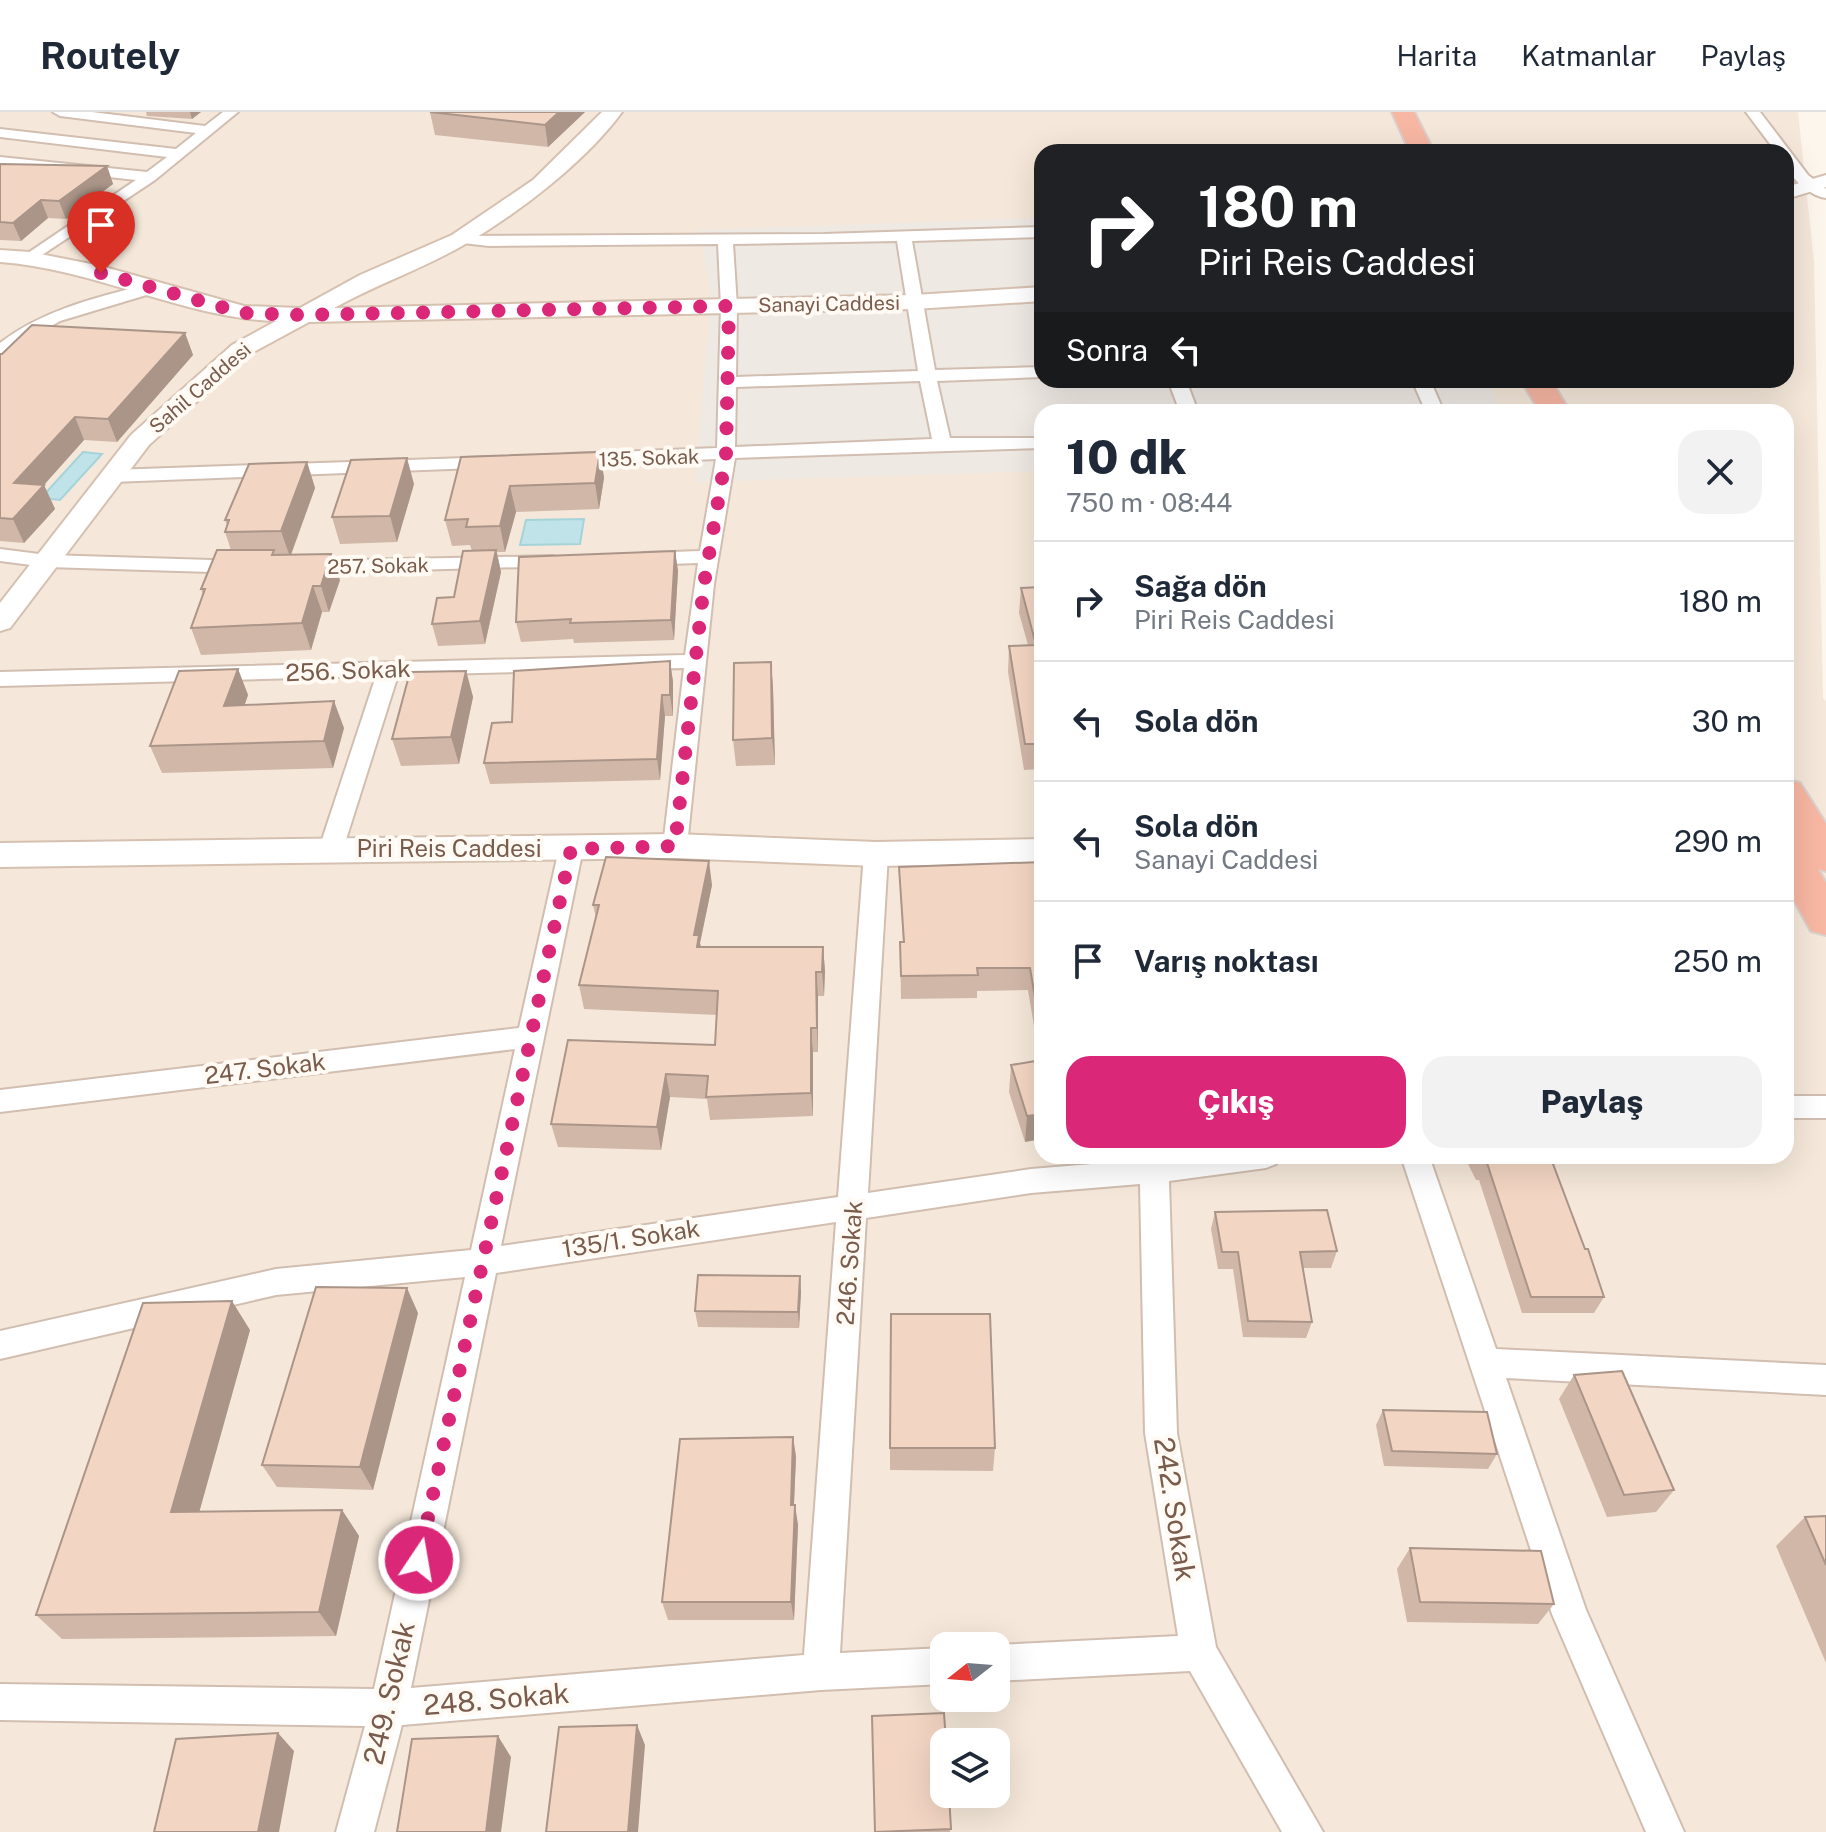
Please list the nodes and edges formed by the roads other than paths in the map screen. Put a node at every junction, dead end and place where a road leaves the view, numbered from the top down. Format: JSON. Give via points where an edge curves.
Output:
{"nodes":[{"id":1,"x":60,"y":112,"type":"edge"},
{"id":2,"x":231,"y":112,"type":"edge"},
{"id":3,"x":613,"y":112,"type":"edge"},
{"id":4,"x":1378,"y":112,"type":"edge"},
{"id":5,"x":1403,"y":112,"type":"edge"},
{"id":6,"x":1753,"y":112,"type":"edge"},
{"id":7,"x":210,"y":131,"type":"junction"},
{"id":8,"x":0,"y":133,"type":"edge"},
{"id":9,"x":1390,"y":139,"type":"dead end"},
{"id":10,"x":1418,"y":144,"type":"edge"},
{"id":11,"x":1777,"y":144,"type":"edge"},
{"id":12,"x":180,"y":154,"type":"junction"},
{"id":13,"x":0,"y":161,"type":"edge"},
{"id":14,"x":1794,"y":162,"type":"edge"},
{"id":15,"x":150,"y":177,"type":"junction"},
{"id":16,"x":1822,"y":188,"type":"edge"},
{"id":17,"x":1794,"y":192,"type":"edge"},
{"id":18,"x":1794,"y":201,"type":"edge"},
{"id":19,"x":1034,"y":232,"type":"edge"},
{"id":20,"x":904,"y":236,"type":"junction"},
{"id":21,"x":725,"y":238,"type":"junction"},
{"id":22,"x":459,"y":239,"type":"junction"},
{"id":23,"x":0,"y":256,"type":"edge"},
{"id":24,"x":30,"y":258,"type":"junction"},
{"id":25,"x":157,"y":287,"type":"junction"},
{"id":26,"x":1034,"y":294,"type":"edge"},
{"id":27,"x":914,"y":302,"type":"junction"},
{"id":28,"x":729,"y":306,"type":"junction"},
{"id":29,"x":302,"y":315,"type":"junction"},
{"id":30,"x":0,"y":351,"type":"edge"},
{"id":31,"x":1034,"y":372,"type":"edge"},
{"id":32,"x":927,"y":374,"type":"junction"},
{"id":33,"x":728,"y":382,"type":"junction"},
{"id":34,"x":1034,"y":443,"type":"edge"},
{"id":35,"x":942,"y":444,"type":"junction"},
{"id":36,"x":726,"y":455,"type":"junction"},
{"id":37,"x":545,"y":461,"type":"edge"},
{"id":38,"x":515,"y":462,"type":"edge"},
{"id":39,"x":112,"y":476,"type":"junction"},
{"id":40,"x":0,"y":555,"type":"edge"},
{"id":41,"x":710,"y":557,"type":"junction"},
{"id":42,"x":617,"y":560,"type":"edge"},
{"id":43,"x":47,"y":561,"type":"junction"},
{"id":44,"x":570,"y":561,"type":"edge"},
{"id":45,"x":257,"y":567,"type":"edge"},
{"id":46,"x":288,"y":567,"type":"edge"},
{"id":47,"x":0,"y":622,"type":"edge"},
{"id":48,"x":696,"y":661,"type":"junction"},
{"id":49,"x":389,"y":670,"type":"junction"},
{"id":50,"x":0,"y":679,"type":"edge"},
{"id":51,"x":1794,"y":805,"type":"edge"},
{"id":52,"x":675,"y":846,"type":"junction"},
{"id":53,"x":331,"y":849,"type":"junction"},
{"id":54,"x":571,"y":849,"type":"junction"},
{"id":55,"x":1034,"y":851,"type":"edge"},
{"id":56,"x":876,"y":854,"type":"junction"},
{"id":57,"x":0,"y":855,"type":"edge"},
{"id":58,"x":1826,"y":857,"type":"edge"},
{"id":59,"x":1794,"y":863,"type":"edge"},
{"id":60,"x":1826,"y":920,"type":"edge"},
{"id":61,"x":530,"y":1037,"type":"junction"},
{"id":62,"x":0,"y":1101,"type":"edge"},
{"id":63,"x":1794,"y":1107,"type":"edge"},
{"id":64,"x":1826,"y":1107,"type":"edge"},
{"id":65,"x":1155,"y":1164,"type":"edge"},
{"id":66,"x":1418,"y":1164,"type":"edge"},
{"id":67,"x":854,"y":1205,"type":"junction"},
{"id":68,"x":482,"y":1262,"type":"junction"},
{"id":69,"x":0,"y":1345,"type":"edge"},
{"id":70,"x":1485,"y":1363,"type":"junction"},
{"id":71,"x":1826,"y":1380,"type":"edge"},
{"id":72,"x":1199,"y":1653,"type":"junction"},
{"id":73,"x":1010,"y":1662,"type":"edge"},
{"id":74,"x":930,"y":1667,"type":"edge"},
{"id":75,"x":821,"y":1672,"type":"junction"},
{"id":76,"x":0,"y":1702,"type":"edge"},
{"id":77,"x":388,"y":1708,"type":"junction"},
{"id":78,"x":355,"y":1832,"type":"edge"},
{"id":79,"x":1304,"y":1832,"type":"edge"},
{"id":80,"x":1665,"y":1832,"type":"edge"}],
"edges":[{"from":1,"to":7,"type":"street"},
{"from":2,"to":7,"type":"street"},
{"from":3,"to":22,"type":"street","name":"Sahil Caddesi","via":[[540,184]]},
{"from":4,"to":9,"type":"highway"},
{"from":5,"to":10,"type":"highway"},
{"from":6,"to":11,"type":"street"},
{"from":7,"to":12,"type":"street"},
{"from":8,"to":12,"type":"street"},
{"from":12,"to":15,"type":"street"},
{"from":13,"to":15,"type":"street"},
{"from":14,"to":16,"type":"street"},
{"from":15,"to":24,"type":"street"},
{"from":16,"to":17,"type":"street"},
{"from":16,"to":18,"type":"street"},
{"from":19,"to":20,"type":"street"},
{"from":20,"to":21,"type":"street"},
{"from":20,"to":27,"type":"street"},
{"from":21,"to":22,"type":"street"},
{"from":21,"to":28,"type":"street"},
{"from":22,"to":29,"type":"street","name":"Sahil Caddesi"},
{"from":23,"to":24,"type":"street","name":"Sanayi Caddesi"},
{"from":24,"to":25,"type":"street","name":"Sanayi Caddesi"},
{"from":25,"to":29,"type":"street","name":"Sanayi Caddesi","via":[[243,313]]},
{"from":25,"to":30,"type":"street","via":[[80,308],[41,324]]},
{"from":26,"to":27,"type":"street","name":"Sanayi Caddesi"},
{"from":27,"to":28,"type":"street","name":"Sanayi Caddesi"},
{"from":27,"to":32,"type":"street"},
{"from":28,"to":29,"type":"street","name":"Sanayi Caddesi"},
{"from":28,"to":33,"type":"street"},
{"from":29,"to":39,"type":"street","name":"Sahil Caddesi","via":[[240,350],[140,440]]},
{"from":31,"to":32,"type":"street"},
{"from":32,"to":33,"type":"street"},
{"from":32,"to":35,"type":"street"},
{"from":33,"to":36,"type":"street"},
{"from":34,"to":35,"type":"street","name":"135. Sokak"},
{"from":35,"to":36,"type":"street","name":"135. Sokak"},
{"from":36,"to":37,"type":"street","name":"135. Sokak"},
{"from":36,"to":41,"type":"street"},
{"from":38,"to":39,"type":"street"},
{"from":39,"to":43,"type":"street","name":"Sahil Caddesi"},
{"from":40,"to":43,"type":"street"},
{"from":41,"to":42,"type":"street"},
{"from":41,"to":48,"type":"street"},
{"from":43,"to":45,"type":"street"},
{"from":43,"to":47,"type":"street","name":"Sahil Caddesi"},
{"from":44,"to":46,"type":"street","name":"257. Sokak"},
{"from":48,"to":49,"type":"street","name":"256. Sokak"},
{"from":48,"to":52,"type":"street"},
{"from":49,"to":50,"type":"street","name":"256. Sokak"},
{"from":49,"to":53,"type":"street"},
{"from":51,"to":58,"type":"highway"},
{"from":52,"to":54,"type":"street","name":"Piri Reis Caddesi"},
{"from":52,"to":56,"type":"street","name":"Piri Reis Caddesi"},
{"from":53,"to":54,"type":"street","name":"Piri Reis Caddesi"},
{"from":53,"to":57,"type":"street","name":"Piri Reis Caddesi"},
{"from":54,"to":61,"type":"street","name":"249. Sokak"},
{"from":55,"to":56,"type":"street","name":"Piri Reis Caddesi"},
{"from":56,"to":67,"type":"street","name":"246. Sokak"},
{"from":59,"to":60,"type":"highway"},
{"from":61,"to":62,"type":"street","name":"247. Sokak"},
{"from":61,"to":68,"type":"street","name":"249. Sokak"},
{"from":63,"to":64,"type":"street"},
{"from":65,"to":67,"type":"street","name":"135/1. Sokak"},
{"from":65,"to":72,"type":"street","name":"242. Sokak","via":[[1161,1433]]},
{"from":66,"to":70,"type":"street"},
{"from":67,"to":68,"type":"street","name":"135/1. Sokak"},
{"from":67,"to":75,"type":"street","name":"246. Sokak"},
{"from":68,"to":69,"type":"street","name":"135/1. Sokak","via":[[276,1282]]},
{"from":68,"to":77,"type":"street","name":"249. Sokak"},
{"from":70,"to":71,"type":"street"},
{"from":70,"to":80,"type":"street","via":[[1570,1614]]},
{"from":72,"to":73,"type":"street"},
{"from":72,"to":79,"type":"street","name":"242. Sokak"},
{"from":74,"to":75,"type":"street","name":"248. Sokak"},
{"from":75,"to":77,"type":"street","name":"248. Sokak"},
{"from":76,"to":77,"type":"street","name":"248. Sokak"},
{"from":77,"to":78,"type":"street","name":"249. Sokak"}]}
